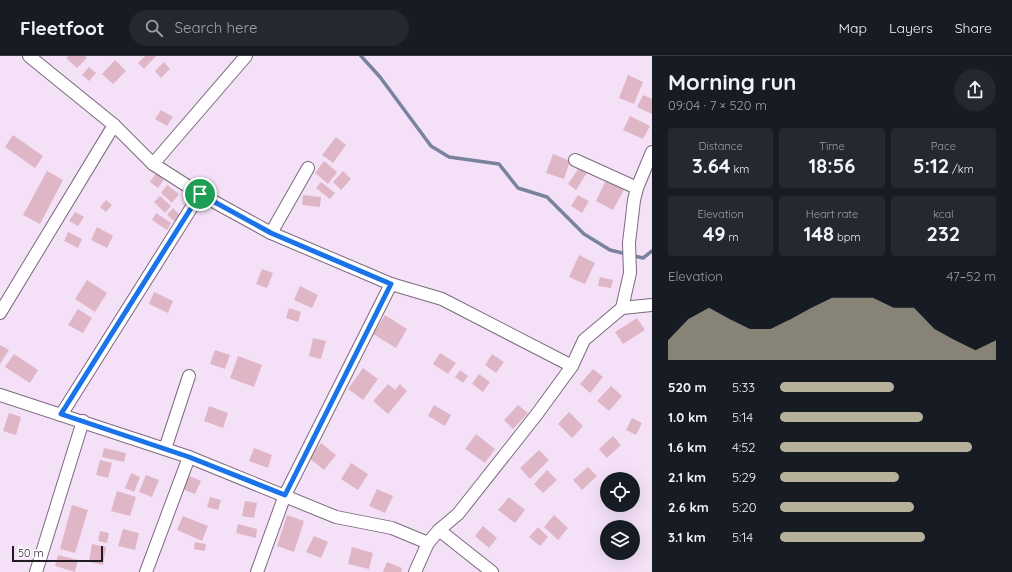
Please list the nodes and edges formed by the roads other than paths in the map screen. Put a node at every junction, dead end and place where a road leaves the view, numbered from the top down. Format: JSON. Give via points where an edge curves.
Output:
{"nodes":[{"id":1,"x":29,"y":56,"type":"edge"},
{"id":2,"x":246,"y":56,"type":"edge"},
{"id":3,"x":114,"y":125,"type":"junction"},
{"id":4,"x":652,"y":152,"type":"edge"},
{"id":5,"x":575,"y":160,"type":"dead end"},
{"id":6,"x":153,"y":164,"type":"junction"},
{"id":7,"x":308,"y":168,"type":"dead end"},
{"id":8,"x":637,"y":188,"type":"junction"},
{"id":9,"x":200,"y":194,"type":"junction"},
{"id":10,"x":271,"y":233,"type":"junction"},
{"id":11,"x":391,"y":284,"type":"junction"},
{"id":12,"x":652,"y":305,"type":"edge"},
{"id":13,"x":622,"y":308,"type":"junction"},
{"id":14,"x":0,"y":312,"type":"edge"},
{"id":15,"x":572,"y":366,"type":"junction"},
{"id":16,"x":189,"y":376,"type":"dead end"},
{"id":17,"x":0,"y":395,"type":"edge"},
{"id":18,"x":61,"y":414,"type":"junction"},
{"id":19,"x":83,"y":422,"type":"junction"},
{"id":20,"x":165,"y":449,"type":"junction"},
{"id":21,"x":189,"y":457,"type":"junction"},
{"id":22,"x":285,"y":495,"type":"junction"},
{"id":23,"x":439,"y":530,"type":"junction"},
{"id":24,"x":428,"y":542,"type":"junction"},
{"id":25,"x":36,"y":572,"type":"edge"},
{"id":26,"x":146,"y":572,"type":"edge"},
{"id":27,"x":257,"y":572,"type":"edge"},
{"id":28,"x":415,"y":572,"type":"edge"},
{"id":29,"x":492,"y":572,"type":"edge"}],
"edges":[{"from":1,"to":3,"type":"street"},
{"from":2,"to":6,"type":"street"},
{"from":3,"to":6,"type":"street"},
{"from":3,"to":14,"type":"street"},
{"from":4,"to":8,"type":"street"},
{"from":5,"to":8,"type":"street"},
{"from":6,"to":9,"type":"street"},
{"from":7,"to":10,"type":"street"},
{"from":8,"to":13,"type":"street","via":[[629,244],[630,273]]},
{"from":9,"to":10,"type":"street"},
{"from":9,"to":18,"type":"street"},
{"from":10,"to":11,"type":"street"},
{"from":11,"to":15,"type":"street","via":[[442,299]]},
{"from":11,"to":22,"type":"street"},
{"from":12,"to":13,"type":"street"},
{"from":13,"to":15,"type":"street","via":[[584,340]]},
{"from":15,"to":23,"type":"street","via":[[458,514]]},
{"from":16,"to":20,"type":"street"},
{"from":17,"to":18,"type":"street"},
{"from":18,"to":19,"type":"street"},
{"from":19,"to":20,"type":"street"},
{"from":19,"to":25,"type":"street"},
{"from":20,"to":21,"type":"street"},
{"from":21,"to":22,"type":"street"},
{"from":21,"to":26,"type":"street"},
{"from":22,"to":24,"type":"street","via":[[336,517],[392,528]]},
{"from":22,"to":27,"type":"street"},
{"from":23,"to":24,"type":"street"},
{"from":23,"to":29,"type":"street"},
{"from":24,"to":28,"type":"street"}]}
